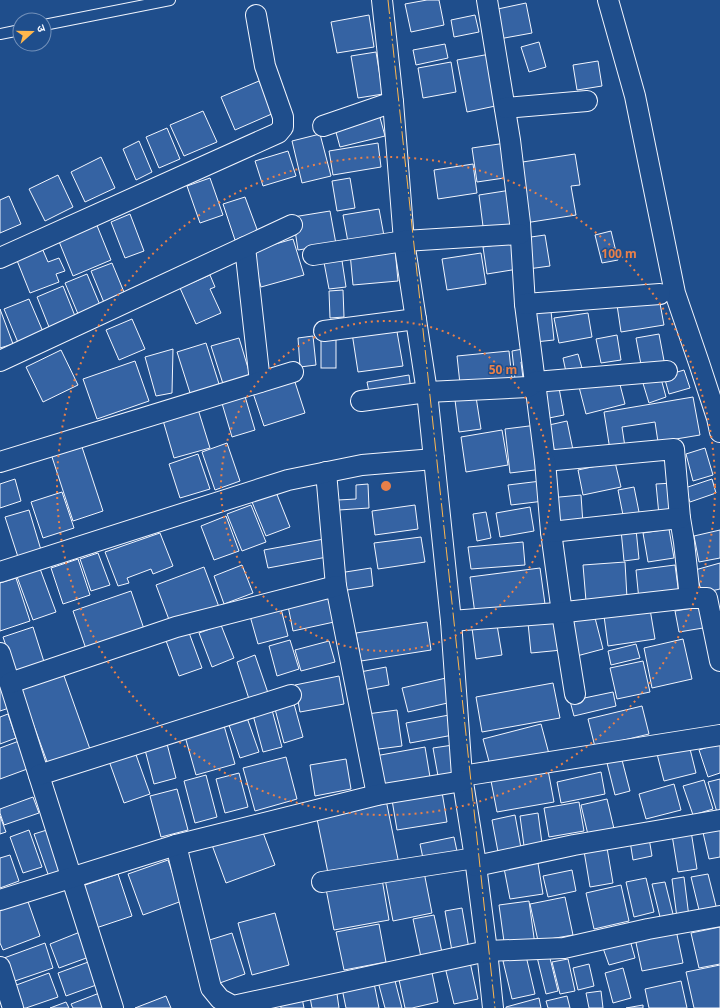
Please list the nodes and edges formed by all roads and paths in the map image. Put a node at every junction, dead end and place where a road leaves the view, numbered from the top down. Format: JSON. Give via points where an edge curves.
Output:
{"nodes":[{"id":1,"x":170,"y":0,"type":"edge"},
{"id":2,"x":382,"y":0,"type":"edge"},
{"id":3,"x":487,"y":0,"type":"edge"},
{"id":4,"x":608,"y":0,"type":"edge"},
{"id":5,"x":256,"y":15,"type":"dead end"},
{"id":6,"x":52,"y":23,"type":"edge"},
{"id":7,"x":12,"y":32,"type":"edge"},
{"id":8,"x":0,"y":34,"type":"edge"},
{"id":9,"x":587,"y":101,"type":"dead end"},
{"id":10,"x":393,"y":102,"type":"junction"},
{"id":11,"x":505,"y":108,"type":"junction"},
{"id":12,"x":323,"y":126,"type":"dead end"},
{"id":13,"x":292,"y":225,"type":"dead end"},
{"id":14,"x":520,"y":234,"type":"junction"},
{"id":15,"x":404,"y":242,"type":"junction"},
{"id":16,"x":245,"y":247,"type":"junction"},
{"id":17,"x":313,"y":256,"type":"dead end"},
{"id":18,"x":0,"y":258,"type":"edge"},
{"id":19,"x":660,"y":294,"type":"dead end"},
{"id":20,"x":525,"y":304,"type":"junction"},
{"id":21,"x":416,"y":319,"type":"junction"},
{"id":22,"x":324,"y":331,"type":"dead end"},
{"id":23,"x":0,"y":361,"type":"edge"},
{"id":24,"x":667,"y":371,"type":"dead end"},
{"id":25,"x":293,"y":372,"type":"dead end"},
{"id":26,"x":260,"y":382,"type":"junction"},
{"id":27,"x":534,"y":382,"type":"junction"},
{"id":28,"x":427,"y":392,"type":"junction"},
{"id":29,"x":361,"y":401,"type":"dead end"},
{"id":30,"x":719,"y":422,"type":"edge"},
{"id":31,"x":434,"y":460,"type":"junction"},
{"id":32,"x":545,"y":461,"type":"junction"},
{"id":33,"x":0,"y":462,"type":"edge"},
{"id":34,"x":326,"y":472,"type":"junction"},
{"id":35,"x":680,"y":518,"type":"junction"},
{"id":36,"x":551,"y":532,"type":"junction"},
{"id":37,"x":0,"y":572,"type":"edge"},
{"id":38,"x":336,"y":586,"type":"junction"},
{"id":39,"x":690,"y":598,"type":"junction"},
{"id":40,"x":562,"y":613,"type":"junction"},
{"id":41,"x":451,"y":621,"type":"junction"},
{"id":42,"x":0,"y":653,"type":"edge"},
{"id":43,"x":720,"y":661,"type":"edge"},
{"id":44,"x":10,"y":683,"type":"junction"},
{"id":45,"x":575,"y":694,"type":"dead end"},
{"id":46,"x":291,"y":695,"type":"dead end"},
{"id":47,"x":720,"y":735,"type":"edge"},
{"id":48,"x":39,"y":775,"type":"junction"},
{"id":49,"x":462,"y":778,"type":"junction"},
{"id":50,"x":377,"y":795,"type":"junction"},
{"id":51,"x":720,"y":820,"type":"edge"},
{"id":52,"x":176,"y":845,"type":"junction"},
{"id":53,"x":475,"y":862,"type":"junction"},
{"id":54,"x":72,"y":878,"type":"junction"},
{"id":55,"x":322,"y":882,"type":"dead end"},
{"id":56,"x":0,"y":900,"type":"edge"},
{"id":57,"x":720,"y":916,"type":"edge"},
{"id":58,"x":487,"y":951,"type":"junction"},
{"id":59,"x":0,"y":967,"type":"edge"},
{"id":60,"x":13,"y":1008,"type":"edge"},
{"id":61,"x":113,"y":1008,"type":"edge"},
{"id":62,"x":493,"y":1008,"type":"edge"}],
"edges":[{"from":1,"to":6,"type":"lane"},
{"from":2,"to":10,"type":"street"},
{"from":3,"to":11,"type":"street"},
{"from":4,"to":30,"type":"street","via":[[636,96],[675,293]]},
{"from":5,"to":18,"type":"street","via":[[265,66],[283,117],[283,127],[278,133]]},
{"from":7,"to":8,"type":"lane"},
{"from":9,"to":11,"type":"street"},
{"from":10,"to":12,"type":"street"},
{"from":10,"to":15,"type":"street"},
{"from":11,"to":14,"type":"street"},
{"from":13,"to":16,"type":"street"},
{"from":14,"to":15,"type":"street"},
{"from":14,"to":20,"type":"street"},
{"from":15,"to":17,"type":"street"},
{"from":15,"to":21,"type":"street"},
{"from":16,"to":23,"type":"street"},
{"from":16,"to":26,"type":"street"},
{"from":19,"to":20,"type":"street"},
{"from":20,"to":27,"type":"street"},
{"from":21,"to":22,"type":"street"},
{"from":21,"to":28,"type":"street"},
{"from":24,"to":27,"type":"street"},
{"from":25,"to":26,"type":"street"},
{"from":26,"to":33,"type":"street"},
{"from":27,"to":28,"type":"street","via":[[528,387]]},
{"from":27,"to":32,"type":"street"},
{"from":28,"to":29,"type":"street"},
{"from":28,"to":31,"type":"street"},
{"from":31,"to":34,"type":"street","via":[[362,465]]},
{"from":31,"to":41,"type":"street"},
{"from":32,"to":35,"type":"street","via":[[674,449]]},
{"from":32,"to":36,"type":"street"},
{"from":34,"to":37,"type":"street","via":[[288,480]]},
{"from":34,"to":38,"type":"street"},
{"from":35,"to":36,"type":"street"},
{"from":35,"to":39,"type":"street"},
{"from":36,"to":40,"type":"street"},
{"from":38,"to":44,"type":"street","via":[[176,627]]},
{"from":38,"to":50,"type":"street"},
{"from":39,"to":40,"type":"street"},
{"from":39,"to":43,"type":"street","via":[[707,598]]},
{"from":40,"to":41,"type":"street"},
{"from":40,"to":45,"type":"street"},
{"from":41,"to":49,"type":"street"},
{"from":42,"to":44,"type":"street"},
{"from":44,"to":48,"type":"street"},
{"from":46,"to":48,"type":"street"},
{"from":47,"to":49,"type":"street"},
{"from":48,"to":54,"type":"street"},
{"from":49,"to":50,"type":"street"},
{"from":49,"to":53,"type":"street"},
{"from":50,"to":52,"type":"street"},
{"from":51,"to":53,"type":"street"},
{"from":52,"to":54,"type":"street"},
{"from":52,"to":58,"type":"street","via":[[211,988],[220,999],[233,1006]]},
{"from":53,"to":55,"type":"street"},
{"from":53,"to":58,"type":"street"},
{"from":54,"to":56,"type":"street"},
{"from":54,"to":61,"type":"street"},
{"from":57,"to":58,"type":"street","via":[[564,948]]},
{"from":58,"to":62,"type":"street"},
{"from":59,"to":60,"type":"street"}]}
